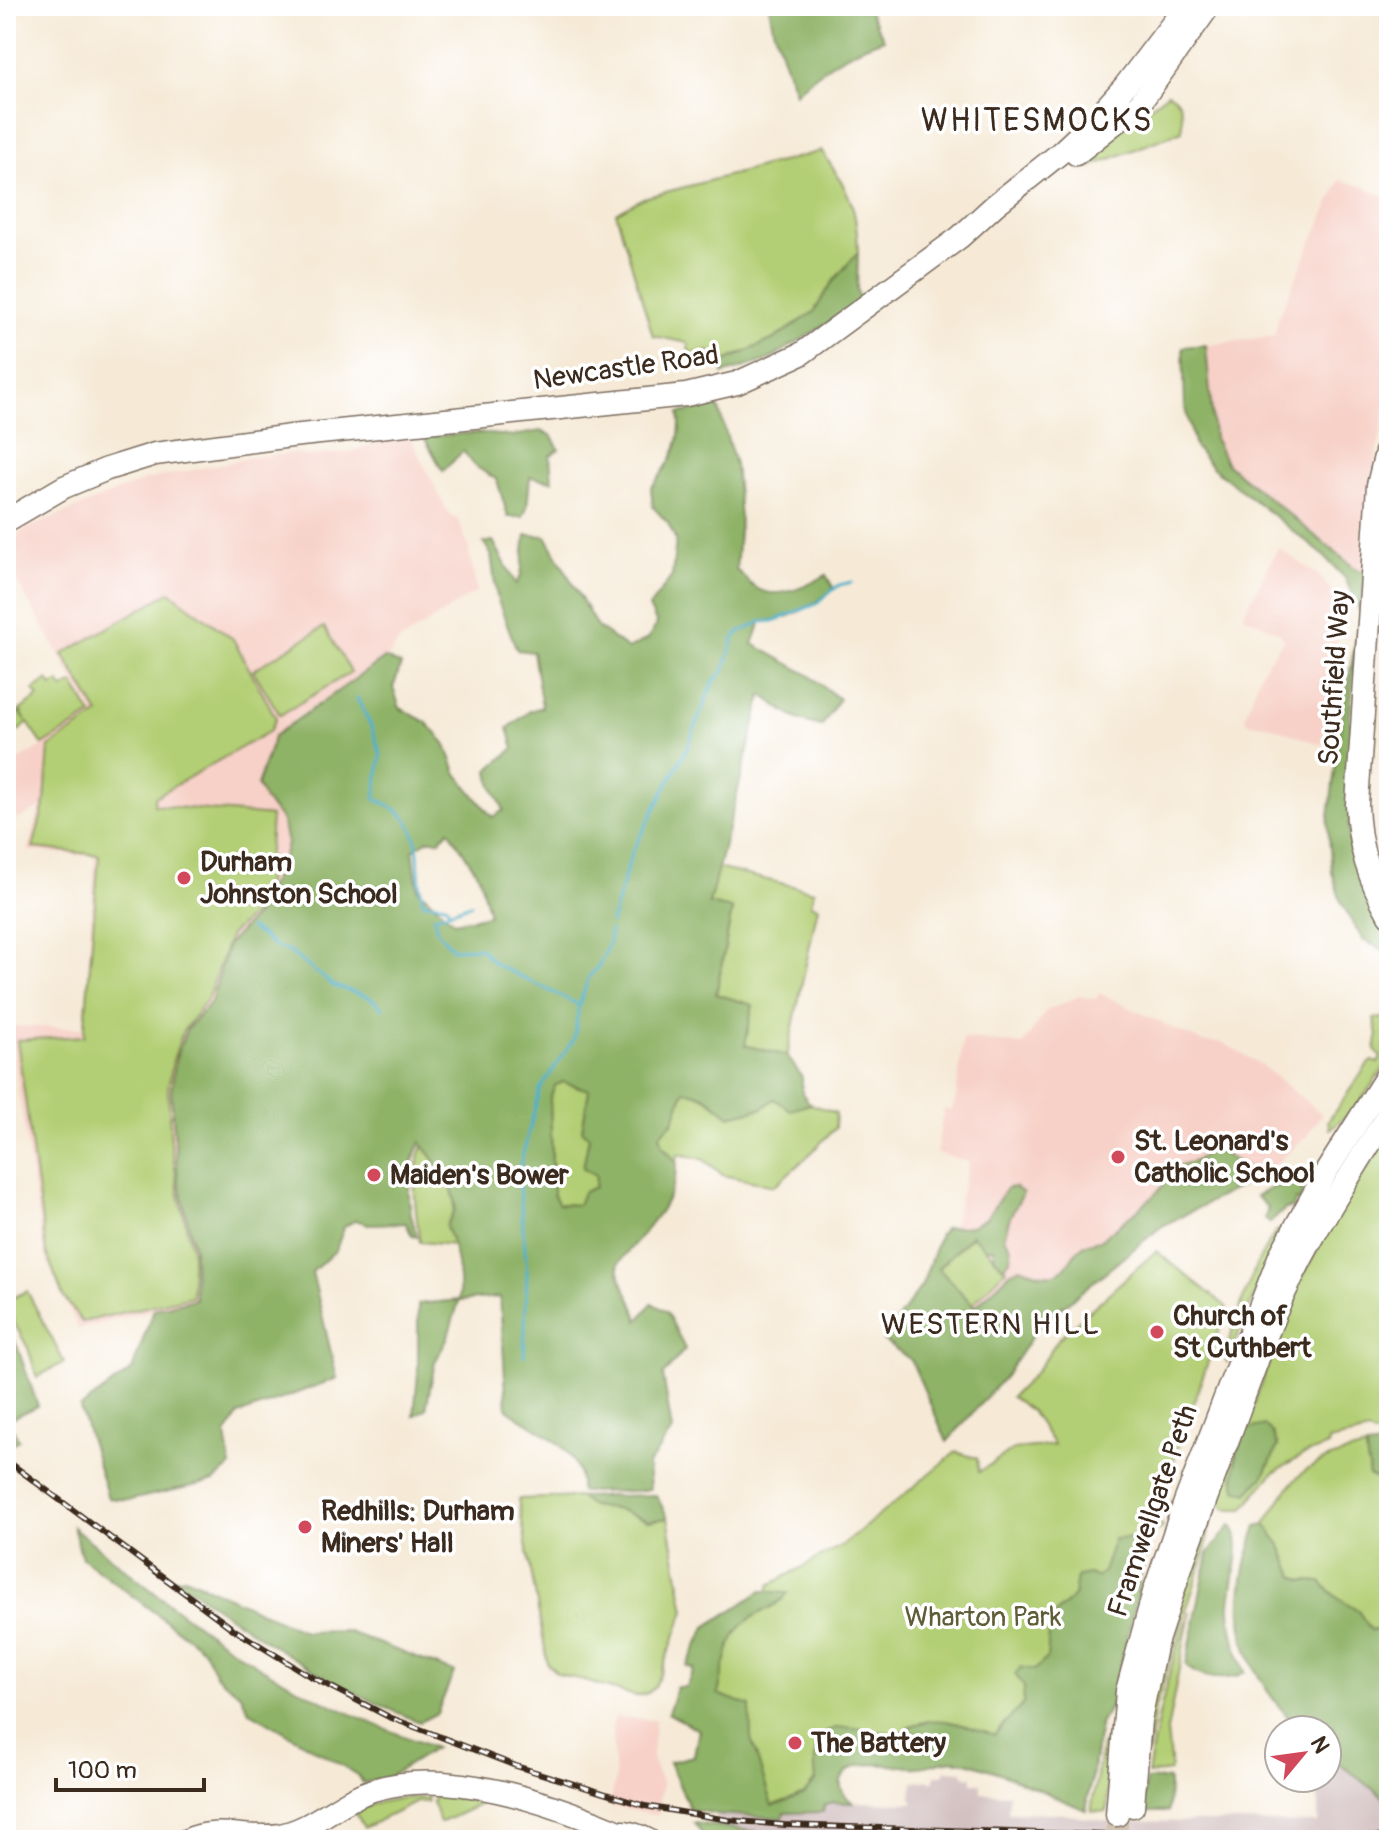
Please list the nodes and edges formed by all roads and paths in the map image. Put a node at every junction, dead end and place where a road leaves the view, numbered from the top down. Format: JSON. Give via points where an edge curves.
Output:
{"nodes":[{"id":1,"x":1186,"y":6,"type":"edge"},
{"id":2,"x":1209,"y":6,"type":"edge"},
{"id":3,"x":977,"y":224,"type":"junction"},
{"id":4,"x":1389,"y":440,"type":"edge"},
{"id":5,"x":6,"y":521,"type":"edge"},
{"id":6,"x":1389,"y":915,"type":"edge"},
{"id":7,"x":1389,"y":1072,"type":"edge"},
{"id":8,"x":1389,"y":1113,"type":"edge"},
{"id":9,"x":602,"y":1837,"type":"edge"},
{"id":10,"x":187,"y":1840,"type":"edge"},
{"id":11,"x":648,"y":1840,"type":"edge"}],
"edges":[{"from":1,"to":3,"type":"highway","via":[[1089,126]]},
{"from":2,"to":3,"type":"highway","via":[[1140,103]]},
{"from":3,"to":5,"type":"highway","name":"Newcastle Road","via":[[801,354],[737,383],[686,395],[155,454],[64,487]]},
{"from":4,"to":6,"type":"highway","name":"Southfield Way","via":[[1378,485],[1357,804],[1367,871]]},
{"from":7,"to":8,"type":"highway","name":"Framwellgate Peth","via":[[1280,1255],[1185,1502],[1127,1691],[1125,1815],[1146,1680],[1183,1561],[1280,1301],[1311,1237]]},
{"from":9,"to":10,"type":"highway","via":[[574,1812],[504,1792],[391,1786],[361,1795],[290,1832],[217,1833]]},
{"from":9,"to":11,"type":"highway","via":[[635,1834]]}]}
